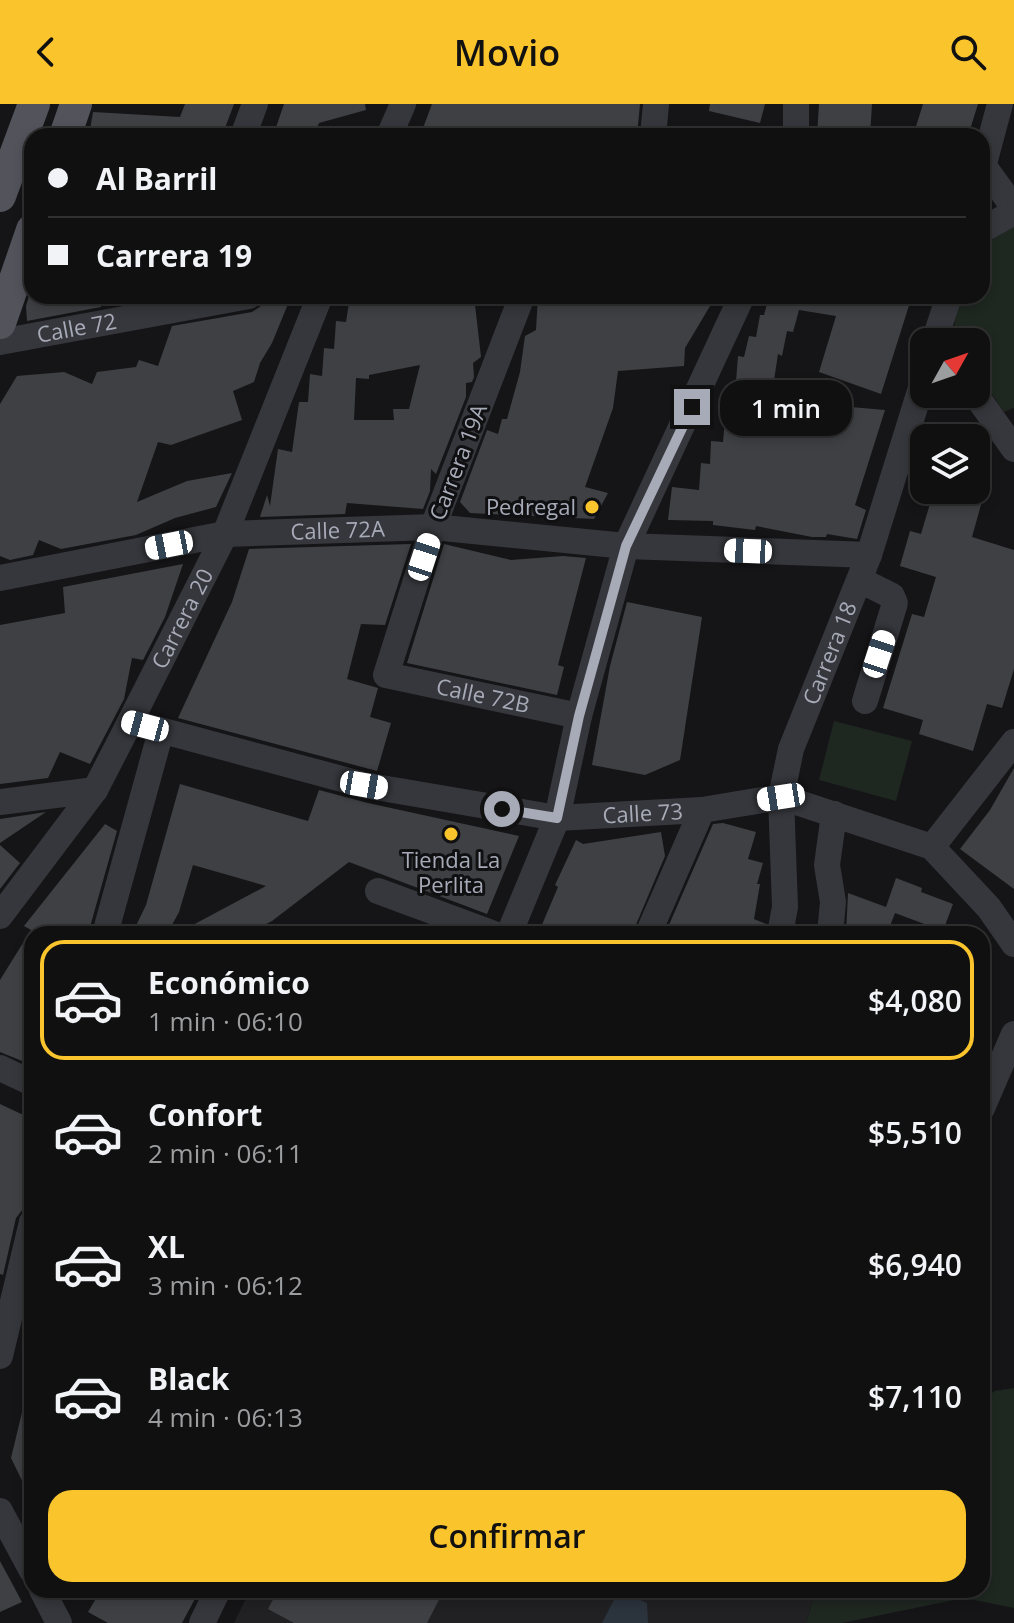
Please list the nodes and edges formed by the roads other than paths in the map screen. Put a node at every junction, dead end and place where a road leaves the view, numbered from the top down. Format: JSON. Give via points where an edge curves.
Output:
{"nodes":[{"id":1,"x":34,"y":104,"type":"edge"},
{"id":2,"x":76,"y":104,"type":"edge"},
{"id":3,"x":255,"y":104,"type":"edge"},
{"id":4,"x":403,"y":104,"type":"edge"},
{"id":5,"x":656,"y":104,"type":"edge"},
{"id":6,"x":796,"y":104,"type":"edge"},
{"id":7,"x":1000,"y":104,"type":"edge"},
{"id":8,"x":68,"y":128,"type":"edge"},
{"id":9,"x":246,"y":128,"type":"edge"},
{"id":10,"x":392,"y":128,"type":"edge"},
{"id":11,"x":654,"y":128,"type":"edge"},
{"id":12,"x":796,"y":128,"type":"edge"},
{"id":13,"x":990,"y":142,"type":"edge"},
{"id":14,"x":8,"y":152,"type":"edge"},
{"id":15,"x":990,"y":177,"type":"edge"},
{"id":16,"x":0,"y":196,"type":"edge"},
{"id":17,"x":1014,"y":210,"type":"edge"},
{"id":18,"x":990,"y":225,"type":"edge"},
{"id":19,"x":24,"y":253,"type":"edge"},
{"id":20,"x":179,"y":304,"type":"edge"},
{"id":21,"x":317,"y":304,"type":"edge"},
{"id":22,"x":519,"y":304,"type":"edge"},
{"id":23,"x":738,"y":304,"type":"edge"},
{"id":24,"x":947,"y":304,"type":"edge"},
{"id":25,"x":0,"y":323,"type":"edge"},
{"id":26,"x":939,"y":328,"type":"edge"},
{"id":27,"x":0,"y":342,"type":"edge"},
{"id":28,"x":915,"y":408,"type":"edge"},
{"id":29,"x":986,"y":408,"type":"edge"},
{"id":30,"x":1010,"y":437,"type":"edge"},
{"id":31,"x":433,"y":527,"type":"junction"},
{"id":32,"x":225,"y":534,"type":"junction"},
{"id":33,"x":626,"y":546,"type":"junction"},
{"id":34,"x":869,"y":555,"type":"junction"},
{"id":35,"x":0,"y":578,"type":"edge"},
{"id":36,"x":860,"y":580,"type":"junction"},
{"id":37,"x":386,"y":675,"type":"joint"},
{"id":38,"x":865,"y":701,"type":"dead end"},
{"id":39,"x":579,"y":716,"type":"junction"},
{"id":40,"x":130,"y":722,"type":"junction"},
{"id":41,"x":161,"y":731,"type":"junction"},
{"id":42,"x":1014,"y":742,"type":"edge"},
{"id":43,"x":95,"y":790,"type":"junction"},
{"id":44,"x":781,"y":797,"type":"junction"},
{"id":45,"x":0,"y":802,"type":"edge"},
{"id":46,"x":702,"y":810,"type":"junction"},
{"id":47,"x":834,"y":814,"type":"junction"},
{"id":48,"x":557,"y":818,"type":"junction"},
{"id":49,"x":932,"y":847,"type":"junction"},
{"id":50,"x":378,"y":891,"type":"dead end"},
{"id":51,"x":0,"y":916,"type":"edge"},
{"id":52,"x":107,"y":926,"type":"edge"},
{"id":53,"x":472,"y":926,"type":"edge"},
{"id":54,"x":512,"y":926,"type":"edge"},
{"id":55,"x":651,"y":926,"type":"edge"},
{"id":56,"x":781,"y":926,"type":"edge"},
{"id":57,"x":831,"y":926,"type":"edge"},
{"id":58,"x":1014,"y":944,"type":"edge"},
{"id":59,"x":1014,"y":1034,"type":"edge"},
{"id":60,"x":0,"y":1068,"type":"edge"},
{"id":61,"x":24,"y":1079,"type":"edge"},
{"id":62,"x":990,"y":1090,"type":"edge"},
{"id":63,"x":24,"y":1304,"type":"edge"},
{"id":64,"x":0,"y":1356,"type":"edge"},
{"id":65,"x":0,"y":1511,"type":"edge"},
{"id":66,"x":24,"y":1556,"type":"edge"},
{"id":67,"x":46,"y":1598,"type":"edge"},
{"id":68,"x":214,"y":1598,"type":"edge"},
{"id":69,"x":59,"y":1623,"type":"edge"},
{"id":70,"x":202,"y":1623,"type":"edge"}],
"edges":[{"from":1,"to":14,"type":"main road"},
{"from":2,"to":8,"type":"main road"},
{"from":3,"to":9,"type":"street"},
{"from":4,"to":10,"type":"street"},
{"from":5,"to":11,"type":"street"},
{"from":6,"to":12,"type":"street"},
{"from":7,"to":13,"type":"street"},
{"from":14,"to":16,"type":"main road"},
{"from":15,"to":17,"type":"street"},
{"from":17,"to":18,"type":"street"},
{"from":19,"to":25,"type":"main road"},
{"from":20,"to":27,"type":"street","name":"Calle 72"},
{"from":21,"to":32,"type":"street","name":"Carrera 20"},
{"from":22,"to":31,"type":"street","name":"Carrera 19A"},
{"from":23,"to":33,"type":"street"},
{"from":24,"to":26,"type":"street"},
{"from":28,"to":34,"type":"street","name":"Carrera 18"},
{"from":29,"to":30,"type":"street"},
{"from":31,"to":32,"type":"street","name":"Calle 72A"},
{"from":31,"to":33,"type":"street","name":"Calle 72A"},
{"from":31,"to":37,"type":"street","name":"Carrera 19A"},
{"from":32,"to":35,"type":"street","name":"Calle 72A"},
{"from":32,"to":40,"type":"street","name":"Carrera 20"},
{"from":33,"to":34,"type":"street","name":"Calle 72A"},
{"from":33,"to":39,"type":"street"},
{"from":34,"to":36,"type":"street","name":"Carrera 18"},
{"from":36,"to":38,"type":"street","via":[[892,596],[895,603]]},
{"from":36,"to":44,"type":"street","name":"Carrera 18","via":[[791,749]]},
{"from":37,"to":39,"type":"street","name":"Calle 72B"},
{"from":39,"to":48,"type":"street"},
{"from":40,"to":41,"type":"street","name":"Calle 73"},
{"from":40,"to":43,"type":"street","name":"Carrera 20"},
{"from":41,"to":48,"type":"street","name":"Calle 73","via":[[364,785]]},
{"from":41,"to":52,"type":"street"},
{"from":42,"to":49,"type":"street"},
{"from":43,"to":45,"type":"street"},
{"from":43,"to":51,"type":"street","name":"Carrera 20"},
{"from":44,"to":46,"type":"street","name":"Calle 73"},
{"from":44,"to":47,"type":"street","name":"Calle 73"},
{"from":44,"to":56,"type":"street","name":"Carrera 18"},
{"from":46,"to":48,"type":"street","name":"Calle 73"},
{"from":46,"to":55,"type":"street"},
{"from":47,"to":49,"type":"street","name":"Calle 73"},
{"from":47,"to":57,"type":"street","via":[[827,865]]},
{"from":48,"to":54,"type":"street"},
{"from":49,"to":58,"type":"street","name":"Calle 73","via":[[989,908]]},
{"from":50,"to":53,"type":"street"},
{"from":59,"to":62,"type":"street"},
{"from":60,"to":61,"type":"street"},
{"from":63,"to":64,"type":"street"},
{"from":65,"to":66,"type":"street"},
{"from":67,"to":69,"type":"street"},
{"from":68,"to":70,"type":"street"}]}
